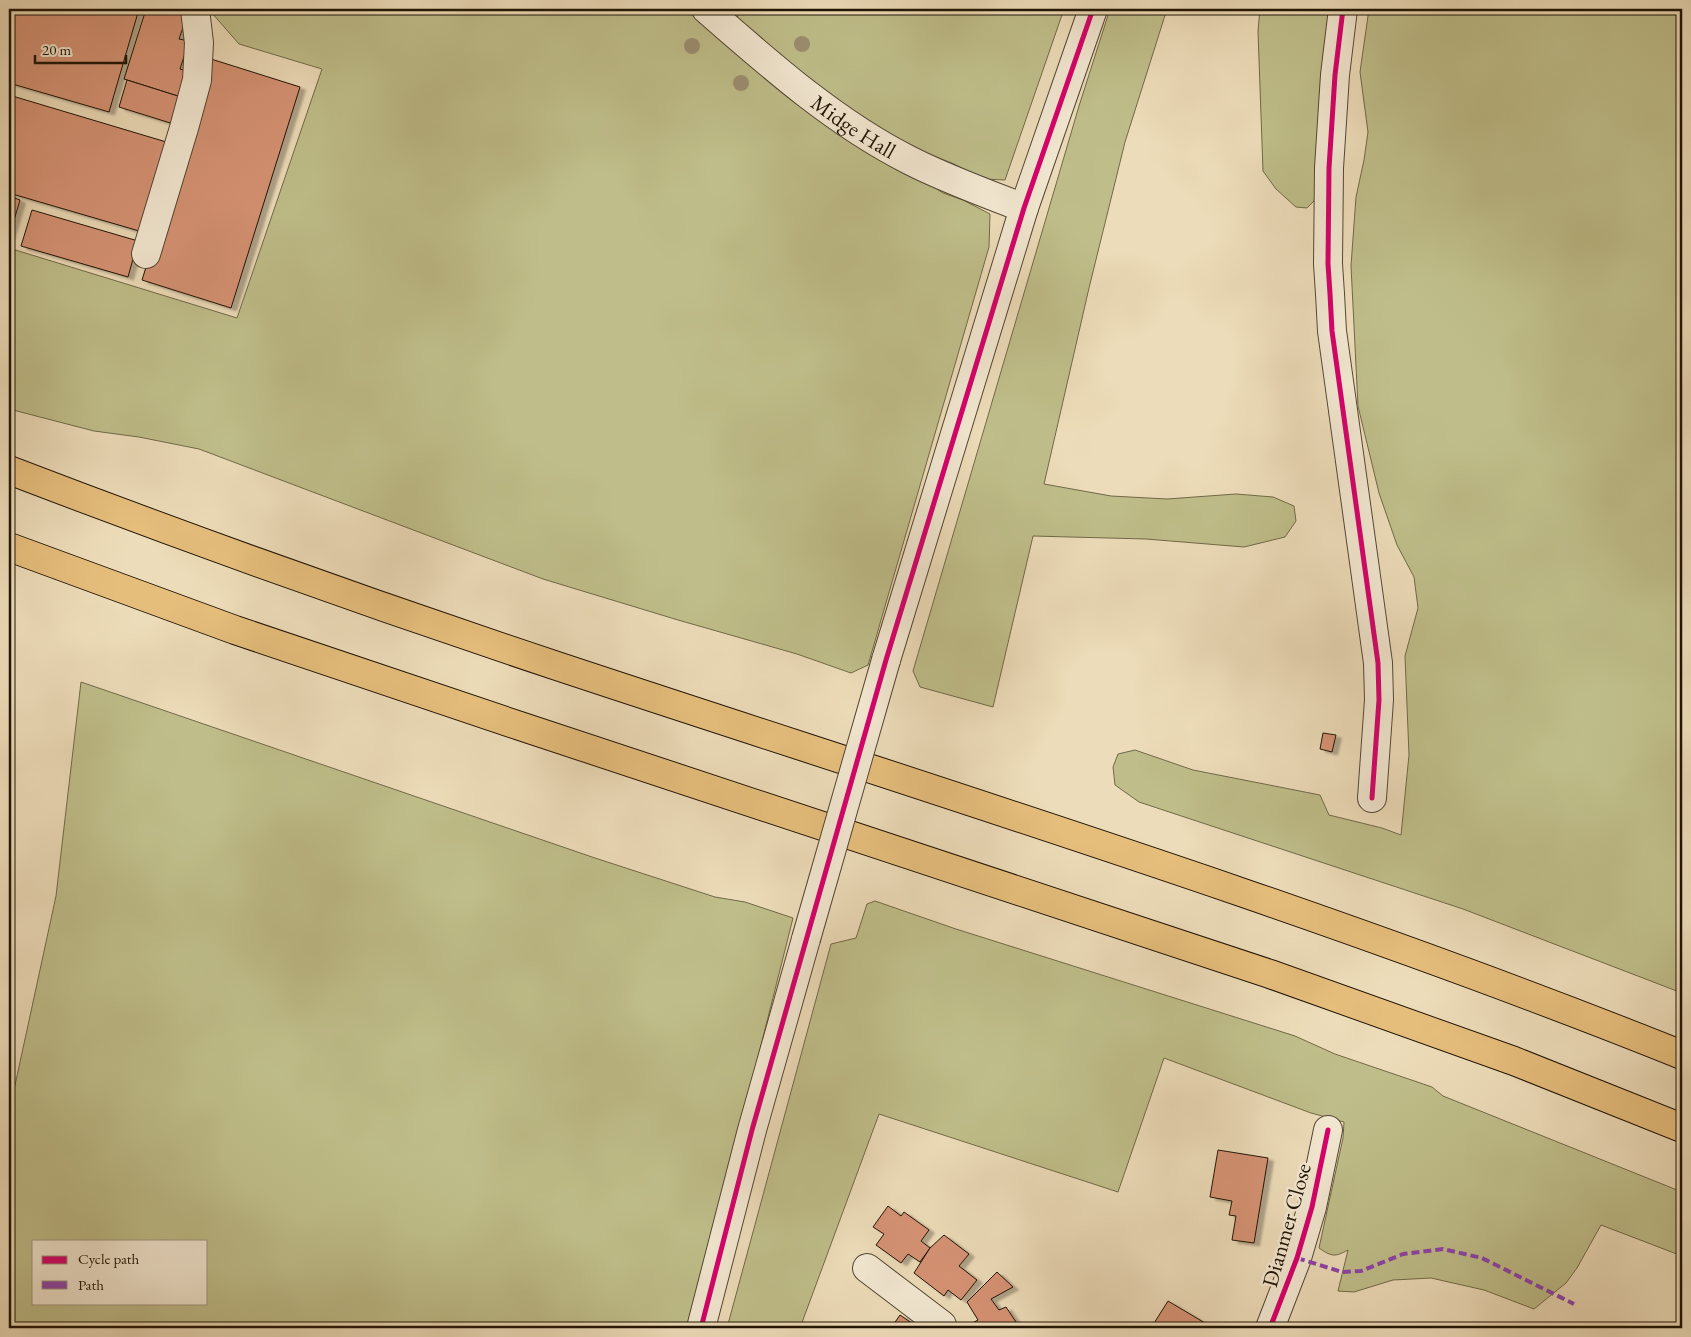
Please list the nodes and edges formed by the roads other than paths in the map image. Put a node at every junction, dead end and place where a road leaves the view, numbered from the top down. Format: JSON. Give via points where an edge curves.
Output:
{"nodes":[{"id":1,"x":195,"y":9,"type":"edge"},
{"id":2,"x":706,"y":9,"type":"edge"},
{"id":3,"x":1093,"y":9,"type":"edge"},
{"id":4,"x":1343,"y":9,"type":"edge"},
{"id":5,"x":1024,"y":208,"type":"junction"},
{"id":6,"x":146,"y":254,"type":"dead end"},
{"id":7,"x":9,"y":470,"type":"edge"},
{"id":8,"x":9,"y":547,"type":"edge"},
{"id":9,"x":1372,"y":798,"type":"dead end"},
{"id":10,"x":1682,"y":1055,"type":"edge"},
{"id":11,"x":1682,"y":1128,"type":"edge"},
{"id":12,"x":1328,"y":1130,"type":"dead end"},
{"id":13,"x":868,"y":1268,"type":"dead end"},
{"id":14,"x":701,"y":1328,"type":"edge"},
{"id":15,"x":943,"y":1328,"type":"edge"},
{"id":16,"x":1270,"y":1328,"type":"edge"}],
"edges":[{"from":1,"to":6,"type":"street","via":[[199,43],[197,80]]},
{"from":2,"to":5,"type":"street","name":"Midge Hall","via":[[792,81],[866,135],[948,179]]},
{"from":3,"to":5,"type":"street"},
{"from":4,"to":9,"type":"street","via":[[1329,168],[1328,264],[1332,331],[1378,663]]},
{"from":5,"to":14,"type":"street","bridge":true,"via":[[886,660],[752,1130]]},
{"from":7,"to":10,"type":"highway","via":[[247,559],[532,657],[1256,898],[1561,1006]]},
{"from":8,"to":11,"type":"highway","via":[[520,726],[1270,974],[1514,1061]]},
{"from":12,"to":16,"type":"street","name":"Dianmer Close","via":[[1312,1207],[1297,1258]]},
{"from":13,"to":15,"type":"street"}]}
